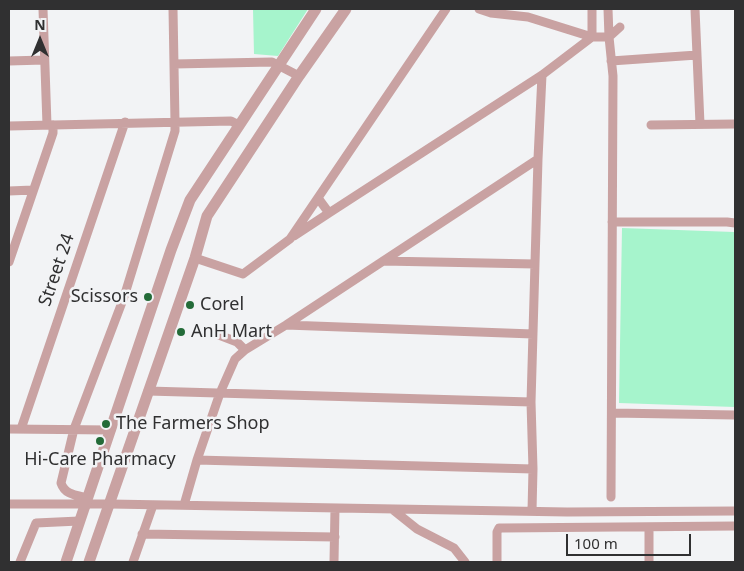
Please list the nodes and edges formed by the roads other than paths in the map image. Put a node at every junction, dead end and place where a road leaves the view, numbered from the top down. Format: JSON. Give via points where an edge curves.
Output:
{"nodes":[{"id":1,"x":43,"y":9,"type":"edge"},
{"id":2,"x":173,"y":9,"type":"edge"},
{"id":3,"x":316,"y":9,"type":"edge"},
{"id":4,"x":346,"y":9,"type":"edge"},
{"id":5,"x":446,"y":9,"type":"edge"},
{"id":6,"x":480,"y":9,"type":"edge"},
{"id":7,"x":592,"y":9,"type":"edge"},
{"id":8,"x":608,"y":9,"type":"edge"},
{"id":9,"x":695,"y":9,"type":"edge"},
{"id":10,"x":620,"y":27,"type":"dead end"},
{"id":11,"x":592,"y":37,"type":"junction"},
{"id":12,"x":609,"y":37,"type":"junction"},
{"id":13,"x":697,"y":55,"type":"junction"},
{"id":14,"x":44,"y":60,"type":"junction"},
{"id":15,"x":9,"y":61,"type":"edge"},
{"id":16,"x":611,"y":61,"type":"junction"},
{"id":17,"x":174,"y":64,"type":"junction"},
{"id":18,"x":278,"y":65,"type":"junction"},
{"id":19,"x":299,"y":76,"type":"junction"},
{"id":20,"x":542,"y":76,"type":"junction"},
{"id":21,"x":125,"y":122,"type":"junction"},
{"id":22,"x":175,"y":122,"type":"junction"},
{"id":23,"x":700,"y":124,"type":"junction"},
{"id":24,"x":735,"y":124,"type":"edge"},
{"id":25,"x":50,"y":125,"type":"junction"},
{"id":26,"x":239,"y":125,"type":"junction"},
{"id":27,"x":651,"y":125,"type":"dead end"},
{"id":28,"x":9,"y":126,"type":"edge"},
{"id":29,"x":538,"y":159,"type":"junction"},
{"id":30,"x":33,"y":190,"type":"junction"},
{"id":31,"x":9,"y":191,"type":"edge"},
{"id":32,"x":318,"y":198,"type":"junction"},
{"id":33,"x":329,"y":213,"type":"junction"},
{"id":34,"x":612,"y":222,"type":"junction"},
{"id":35,"x":735,"y":223,"type":"edge"},
{"id":36,"x":290,"y":240,"type":"junction"},
{"id":37,"x":195,"y":258,"type":"junction"},
{"id":38,"x":9,"y":260,"type":"edge"},
{"id":39,"x":384,"y":261,"type":"junction"},
{"id":40,"x":535,"y":264,"type":"junction"},
{"id":41,"x":286,"y":325,"type":"junction"},
{"id":42,"x":211,"y":332,"type":"dead end"},
{"id":43,"x":533,"y":334,"type":"junction"},
{"id":44,"x":245,"y":350,"type":"junction"},
{"id":45,"x":148,"y":391,"type":"junction"},
{"id":46,"x":220,"y":393,"type":"junction"},
{"id":47,"x":531,"y":402,"type":"junction"},
{"id":48,"x":612,"y":413,"type":"junction"},
{"id":49,"x":735,"y":415,"type":"edge"},
{"id":50,"x":9,"y":429,"type":"edge"},
{"id":51,"x":21,"y":429,"type":"junction"},
{"id":52,"x":74,"y":429,"type":"junction"},
{"id":53,"x":111,"y":430,"type":"junction"},
{"id":54,"x":197,"y":460,"type":"junction"},
{"id":55,"x":533,"y":469,"type":"junction"},
{"id":56,"x":612,"y":497,"type":"dead end"},
{"id":57,"x":86,"y":501,"type":"junction"},
{"id":58,"x":9,"y":504,"type":"edge"},
{"id":59,"x":110,"y":504,"type":"junction"},
{"id":60,"x":153,"y":505,"type":"junction"},
{"id":61,"x":184,"y":505,"type":"junction"},
{"id":62,"x":335,"y":508,"type":"junction"},
{"id":63,"x":392,"y":509,"type":"junction"},
{"id":64,"x":532,"y":511,"type":"junction"},
{"id":65,"x":735,"y":512,"type":"edge"},
{"id":66,"x":79,"y":521,"type":"junction"},
{"id":67,"x":735,"y":526,"type":"edge"},
{"id":68,"x":649,"y":527,"type":"junction"},
{"id":69,"x":142,"y":534,"type":"junction"},
{"id":70,"x":335,"y":538,"type":"junction"},
{"id":71,"x":20,"y":562,"type":"edge"},
{"id":72,"x":66,"y":562,"type":"edge"},
{"id":73,"x":89,"y":562,"type":"edge"},
{"id":74,"x":133,"y":562,"type":"edge"},
{"id":75,"x":334,"y":562,"type":"edge"},
{"id":76,"x":465,"y":562,"type":"edge"},
{"id":77,"x":497,"y":562,"type":"edge"},
{"id":78,"x":650,"y":562,"type":"edge"}],
"edges":[{"from":1,"to":14,"type":"street"},
{"from":2,"to":17,"type":"street"},
{"from":3,"to":18,"type":"street"},
{"from":4,"to":19,"type":"street"},
{"from":5,"to":32,"type":"street"},
{"from":6,"to":11,"type":"street","via":[[528,18]]},
{"from":7,"to":11,"type":"street"},
{"from":8,"to":12,"type":"street"},
{"from":9,"to":13,"type":"street"},
{"from":10,"to":12,"type":"street"},
{"from":11,"to":12,"type":"street"},
{"from":11,"to":20,"type":"street"},
{"from":12,"to":16,"type":"street"},
{"from":13,"to":16,"type":"street"},
{"from":13,"to":23,"type":"street"},
{"from":14,"to":15,"type":"street"},
{"from":14,"to":25,"type":"street"},
{"from":16,"to":34,"type":"street"},
{"from":17,"to":18,"type":"street","via":[[272,62]]},
{"from":17,"to":22,"type":"street"},
{"from":18,"to":19,"type":"street"},
{"from":18,"to":26,"type":"street"},
{"from":19,"to":37,"type":"street","via":[[207,216]]},
{"from":20,"to":29,"type":"street"},
{"from":20,"to":33,"type":"street"},
{"from":21,"to":22,"type":"street"},
{"from":21,"to":25,"type":"street"},
{"from":21,"to":51,"type":"street","name":"Street 24"},
{"from":22,"to":26,"type":"street","via":[[231,121]]},
{"from":22,"to":52,"type":"street","via":[[124,298]]},
{"from":23,"to":24,"type":"street"},
{"from":23,"to":27,"type":"street"},
{"from":25,"to":28,"type":"street"},
{"from":25,"to":30,"type":"street","via":[[53,133]]},
{"from":26,"to":53,"type":"street","via":[[190,200]]},
{"from":29,"to":39,"type":"street"},
{"from":29,"to":40,"type":"street"},
{"from":30,"to":31,"type":"street"},
{"from":30,"to":38,"type":"street"},
{"from":32,"to":33,"type":"street"},
{"from":32,"to":36,"type":"street"},
{"from":33,"to":36,"type":"street"},
{"from":34,"to":35,"type":"street"},
{"from":34,"to":48,"type":"street"},
{"from":36,"to":37,"type":"street","via":[[243,274]]},
{"from":37,"to":45,"type":"street"},
{"from":39,"to":40,"type":"street"},
{"from":39,"to":41,"type":"street"},
{"from":40,"to":43,"type":"street"},
{"from":41,"to":43,"type":"street"},
{"from":41,"to":44,"type":"street"},
{"from":42,"to":44,"type":"street","via":[[236,342]]},
{"from":43,"to":47,"type":"street"},
{"from":44,"to":46,"type":"street","via":[[235,360]]},
{"from":45,"to":46,"type":"street"},
{"from":45,"to":59,"type":"street"},
{"from":46,"to":47,"type":"street"},
{"from":46,"to":54,"type":"street"},
{"from":47,"to":55,"type":"street"},
{"from":48,"to":49,"type":"street"},
{"from":48,"to":56,"type":"street"},
{"from":50,"to":51,"type":"street"},
{"from":51,"to":52,"type":"street"},
{"from":52,"to":53,"type":"street"},
{"from":52,"to":57,"type":"street","via":[[61,483],[66,493]]},
{"from":53,"to":57,"type":"street"},
{"from":54,"to":55,"type":"street"},
{"from":54,"to":61,"type":"street"},
{"from":55,"to":64,"type":"street"},
{"from":57,"to":58,"type":"street"},
{"from":57,"to":59,"type":"street"},
{"from":57,"to":66,"type":"street"},
{"from":59,"to":60,"type":"street"},
{"from":59,"to":73,"type":"street"},
{"from":60,"to":61,"type":"street"},
{"from":60,"to":69,"type":"street"},
{"from":61,"to":62,"type":"street"},
{"from":62,"to":63,"type":"street"},
{"from":62,"to":70,"type":"street"},
{"from":63,"to":64,"type":"street"},
{"from":63,"to":76,"type":"street","via":[[417,529],[454,548]]},
{"from":64,"to":65,"type":"street"},
{"from":66,"to":71,"type":"street","via":[[36,523]]},
{"from":66,"to":72,"type":"street"},
{"from":67,"to":68,"type":"street"},
{"from":68,"to":77,"type":"street","via":[[499,528]]},
{"from":68,"to":78,"type":"street"},
{"from":69,"to":70,"type":"street"},
{"from":69,"to":74,"type":"street"},
{"from":70,"to":75,"type":"street"}]}
